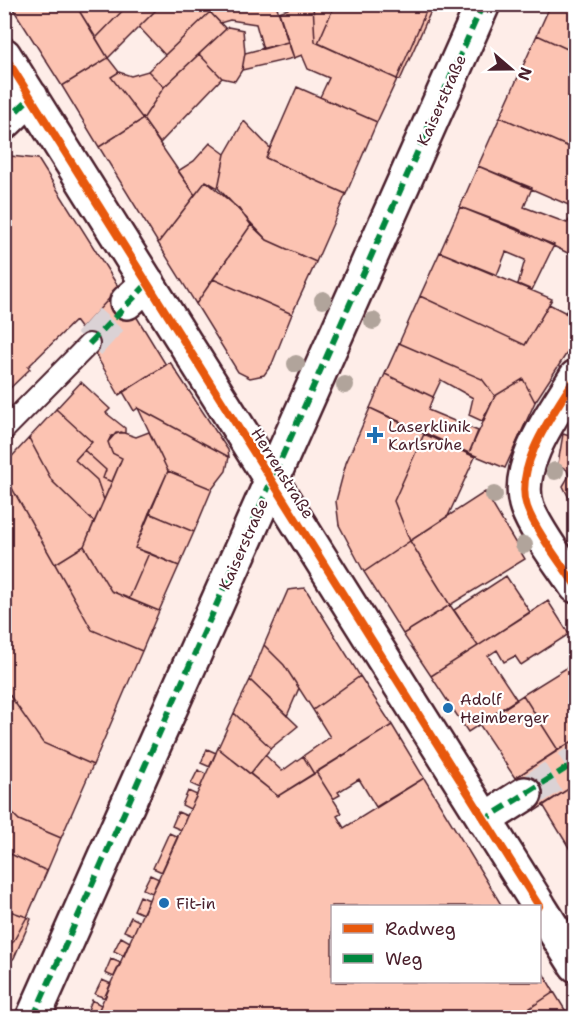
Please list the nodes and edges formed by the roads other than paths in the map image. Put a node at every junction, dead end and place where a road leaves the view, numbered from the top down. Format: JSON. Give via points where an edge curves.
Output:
{"nodes":[{"id":1,"x":483,"y":4,"type":"edge"},
{"id":2,"x":4,"y":55,"type":"edge"},
{"id":3,"x":31,"y":97,"type":"junction"},
{"id":4,"x":4,"y":123,"type":"edge"},
{"id":5,"x":89,"y":344,"type":"tunnel mouth"},
{"id":6,"x":576,"y":377,"type":"edge"},
{"id":7,"x":4,"y":430,"type":"edge"},
{"id":8,"x":271,"y":482,"type":"junction"},
{"id":9,"x":576,"y":586,"type":"edge"},
{"id":10,"x":525,"y":794,"type":"tunnel mouth"},
{"id":11,"x":484,"y":820,"type":"junction"},
{"id":12,"x":538,"y":905,"type":"edge"},
{"id":13,"x":541,"y":910,"type":"edge"},
{"id":14,"x":576,"y":965,"type":"edge"},
{"id":15,"x":33,"y":1017,"type":"edge"}],
"edges":[{"from":1,"to":8,"type":"street","name":"Kaiserstraße"},
{"from":2,"to":3,"type":"street","name":"Herrenstraße"},
{"from":3,"to":4,"type":"street"},
{"from":3,"to":8,"type":"street","name":"Herrenstraße","via":[[138,293]]},
{"from":5,"to":7,"type":"lane"},
{"from":6,"to":9,"type":"street","via":[[530,460],[524,493],[528,510]]},
{"from":8,"to":11,"type":"street","name":"Herrenstraße"},
{"from":8,"to":15,"type":"street","name":"Kaiserstraße"},
{"from":10,"to":11,"type":"street"},
{"from":11,"to":12,"type":"street","name":"Herrenstraße"},
{"from":13,"to":14,"type":"street","name":"Herrenstraße"}]}
